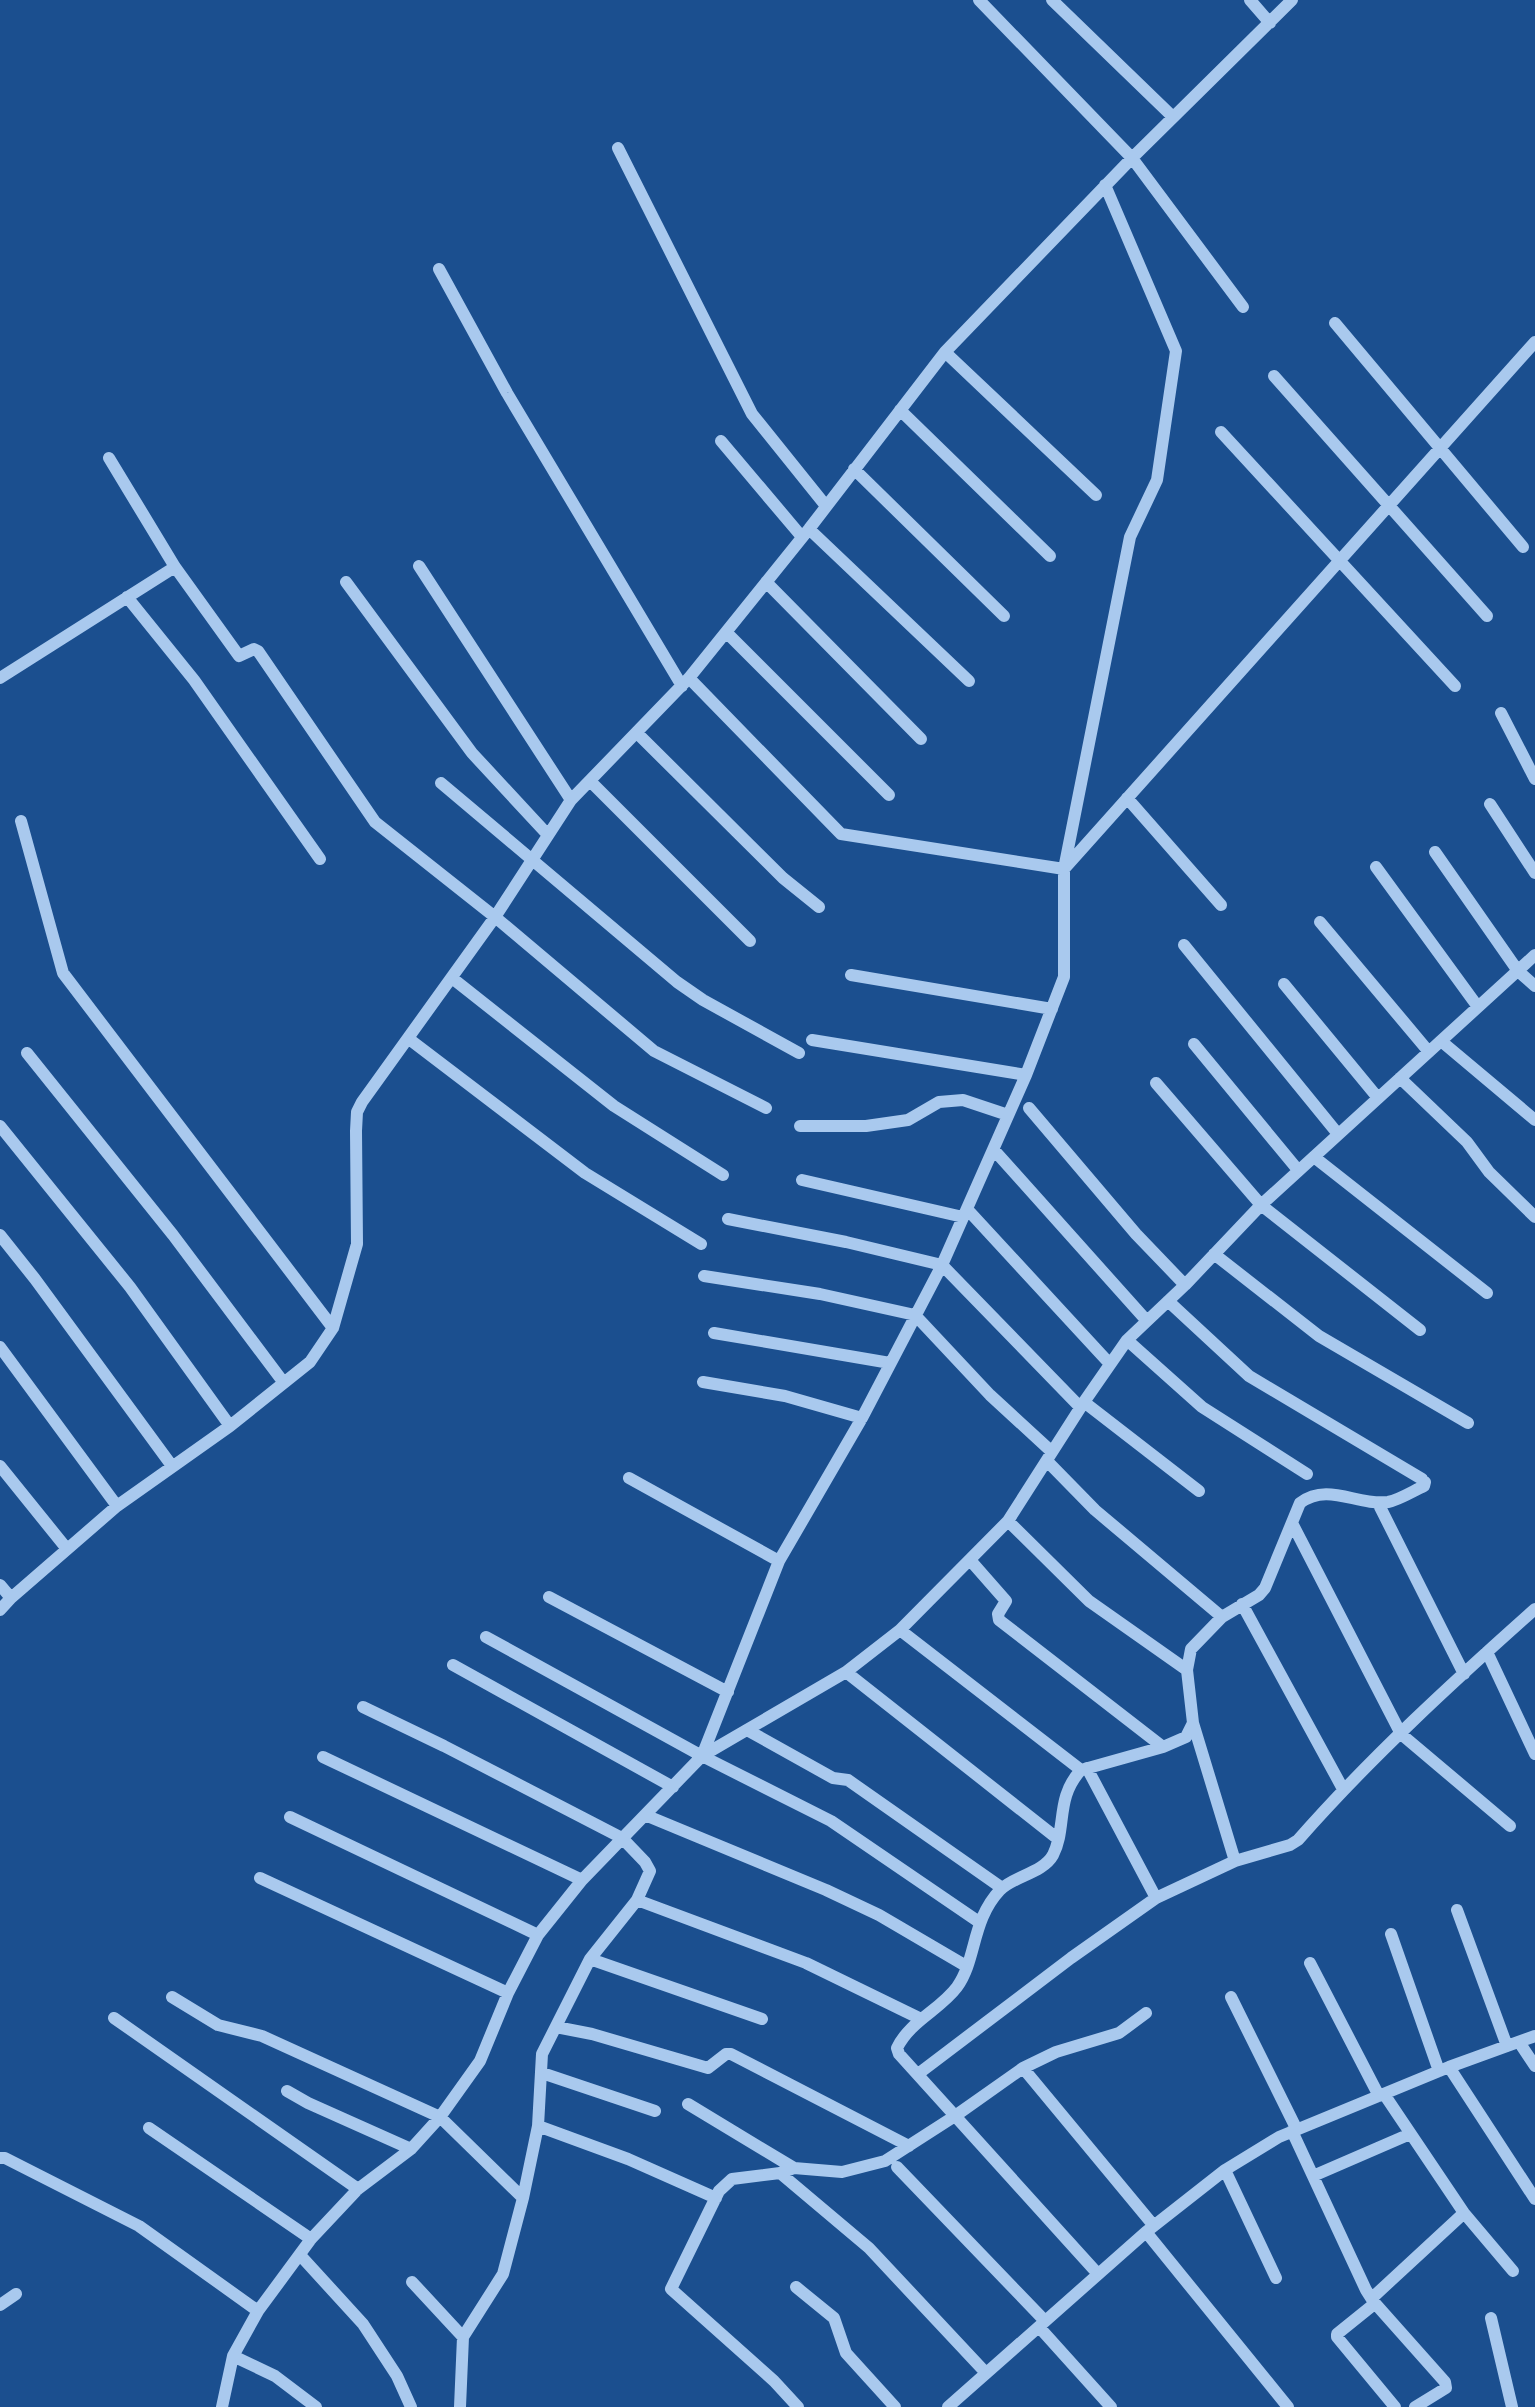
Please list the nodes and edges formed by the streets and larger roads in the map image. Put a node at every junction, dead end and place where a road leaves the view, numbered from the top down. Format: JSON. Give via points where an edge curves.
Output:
{"nodes":[{"id":1,"x":979,"y":0,"type":"edge"},
{"id":2,"x":1052,"y":0,"type":"edge"},
{"id":3,"x":1250,"y":0,"type":"edge"},
{"id":4,"x":1292,"y":0,"type":"edge"},
{"id":5,"x":1270,"y":23,"type":"junction"},
{"id":6,"x":1173,"y":117,"type":"junction"},
{"id":7,"x":618,"y":148,"type":"dead end"},
{"id":8,"x":1132,"y":158,"type":"junction"},
{"id":9,"x":1105,"y":185,"type":"junction"},
{"id":10,"x":439,"y":269,"type":"dead end"},
{"id":11,"x":1243,"y":307,"type":"dead end"},
{"id":12,"x":1335,"y":323,"type":"dead end"},
{"id":13,"x":1535,"y":342,"type":"edge"},
{"id":14,"x":945,"y":352,"type":"junction"},
{"id":15,"x":1274,"y":376,"type":"dead end"},
{"id":16,"x":900,"y":410,"type":"junction"},
{"id":17,"x":1221,"y":432,"type":"dead end"},
{"id":18,"x":722,"y":441,"type":"dead end"},
{"id":19,"x":1439,"y":449,"type":"junction"},
{"id":20,"x":110,"y":458,"type":"dead end"},
{"id":21,"x":855,"y":469,"type":"junction"},
{"id":22,"x":1096,"y":495,"type":"dead end"},
{"id":23,"x":1389,"y":505,"type":"junction"},
{"id":24,"x":826,"y":506,"type":"junction"},
{"id":25,"x":806,"y":533,"type":"junction"},
{"id":26,"x":1523,"y":547,"type":"dead end"},
{"id":27,"x":1050,"y":556,"type":"dead end"},
{"id":28,"x":1338,"y":561,"type":"junction"},
{"id":29,"x":419,"y":566,"type":"dead end"},
{"id":30,"x":175,"y":568,"type":"junction"},
{"id":31,"x":346,"y":582,"type":"dead end"},
{"id":32,"x":766,"y":582,"type":"junction"},
{"id":33,"x":127,"y":597,"type":"junction"},
{"id":34,"x":1004,"y":616,"type":"dead end"},
{"id":35,"x":1487,"y":616,"type":"dead end"},
{"id":36,"x":726,"y":632,"type":"junction"},
{"id":37,"x":0,"y":678,"type":"edge"},
{"id":38,"x":969,"y":681,"type":"dead end"},
{"id":39,"x":686,"y":682,"type":"junction"},
{"id":40,"x":1455,"y":686,"type":"dead end"},
{"id":41,"x":1501,"y":713,"type":"dead end"},
{"id":42,"x":637,"y":733,"type":"junction"},
{"id":43,"x":921,"y":739,"type":"dead end"},
{"id":44,"x":1535,"y":779,"type":"edge"},
{"id":45,"x":590,"y":780,"type":"junction"},
{"id":46,"x":442,"y":783,"type":"dead end"},
{"id":47,"x":889,"y":795,"type":"dead end"},
{"id":48,"x":1127,"y":798,"type":"junction"},
{"id":49,"x":571,"y":800,"type":"junction"},
{"id":50,"x":1490,"y":804,"type":"dead end"},
{"id":51,"x":20,"y":821,"type":"dead end"},
{"id":52,"x":548,"y":835,"type":"junction"},
{"id":53,"x":1435,"y":852,"type":"dead end"},
{"id":54,"x":320,"y":859,"type":"dead end"},
{"id":55,"x":532,"y":861,"type":"junction"},
{"id":56,"x":1376,"y":867,"type":"dead end"},
{"id":57,"x":1064,"y":869,"type":"junction"},
{"id":58,"x":1535,"y":873,"type":"edge"},
{"id":59,"x":1221,"y":905,"type":"dead end"},
{"id":60,"x":819,"y":907,"type":"dead end"},
{"id":61,"x":495,"y":917,"type":"junction"},
{"id":62,"x":1320,"y":922,"type":"dead end"},
{"id":63,"x":750,"y":941,"type":"dead end"},
{"id":64,"x":1184,"y":945,"type":"dead end"},
{"id":65,"x":1535,"y":954,"type":"edge"},
{"id":66,"x":1518,"y":971,"type":"junction"},
{"id":67,"x":851,"y":975,"type":"dead end"},
{"id":68,"x":452,"y":978,"type":"junction"},
{"id":69,"x":1284,"y":984,"type":"dead end"},
{"id":70,"x":1535,"y":986,"type":"edge"},
{"id":71,"x":1478,"y":1007,"type":"junction"},
{"id":72,"x":1052,"y":1009,"type":"junction"},
{"id":73,"x":409,"y":1039,"type":"junction"},
{"id":74,"x":812,"y":1040,"type":"dead end"},
{"id":75,"x":1441,"y":1041,"type":"junction"},
{"id":76,"x":1194,"y":1044,"type":"dead end"},
{"id":77,"x":1429,"y":1052,"type":"junction"},
{"id":78,"x":27,"y":1053,"type":"dead end"},
{"id":79,"x":799,"y":1053,"type":"dead end"},
{"id":80,"x":1026,"y":1075,"type":"junction"},
{"id":81,"x":1400,"y":1078,"type":"junction"},
{"id":82,"x":1156,"y":1083,"type":"dead end"},
{"id":83,"x":1378,"y":1098,"type":"junction"},
{"id":84,"x":766,"y":1108,"type":"dead end"},
{"id":85,"x":1029,"y":1108,"type":"dead end"},
{"id":86,"x":1008,"y":1115,"type":"junction"},
{"id":87,"x":1535,"y":1120,"type":"edge"},
{"id":88,"x":0,"y":1126,"type":"edge"},
{"id":89,"x":800,"y":1126,"type":"dead end"},
{"id":90,"x":1338,"y":1134,"type":"junction"},
{"id":91,"x":994,"y":1150,"type":"junction"},
{"id":92,"x":1314,"y":1157,"type":"junction"},
{"id":93,"x":1298,"y":1170,"type":"junction"},
{"id":94,"x":723,"y":1175,"type":"dead end"},
{"id":95,"x":802,"y":1180,"type":"dead end"},
{"id":96,"x":1261,"y":1205,"type":"junction"},
{"id":97,"x":965,"y":1213,"type":"junction"},
{"id":98,"x":1535,"y":1217,"type":"edge"},
{"id":99,"x":728,"y":1219,"type":"dead end"},
{"id":100,"x":0,"y":1235,"type":"edge"},
{"id":101,"x":701,"y":1244,"type":"dead end"},
{"id":102,"x":1214,"y":1254,"type":"junction"},
{"id":103,"x":942,"y":1265,"type":"junction"},
{"id":104,"x":704,"y":1276,"type":"dead end"},
{"id":105,"x":1185,"y":1284,"type":"junction"},
{"id":106,"x":1487,"y":1293,"type":"dead end"},
{"id":107,"x":1168,"y":1301,"type":"junction"},
{"id":108,"x":915,"y":1315,"type":"junction"},
{"id":109,"x":1147,"y":1321,"type":"junction"},
{"id":110,"x":333,"y":1328,"type":"junction"},
{"id":111,"x":1420,"y":1330,"type":"dead end"},
{"id":112,"x":714,"y":1333,"type":"dead end"},
{"id":113,"x":1127,"y":1340,"type":"junction"},
{"id":114,"x":0,"y":1347,"type":"edge"},
{"id":115,"x":890,"y":1363,"type":"junction"},
{"id":116,"x":1110,"y":1364,"type":"junction"},
{"id":117,"x":703,"y":1382,"type":"dead end"},
{"id":118,"x":284,"y":1383,"type":"junction"},
{"id":119,"x":1082,"y":1405,"type":"junction"},
{"id":120,"x":862,"y":1418,"type":"junction"},
{"id":121,"x":1468,"y":1423,"type":"dead end"},
{"id":122,"x":230,"y":1426,"type":"junction"},
{"id":123,"x":1049,"y":1456,"type":"junction"},
{"id":124,"x":0,"y":1466,"type":"edge"},
{"id":125,"x":172,"y":1466,"type":"junction"},
{"id":126,"x":1307,"y":1474,"type":"dead end"},
{"id":127,"x":629,"y":1478,"type":"dead end"},
{"id":128,"x":1199,"y":1491,"type":"dead end"},
{"id":129,"x":117,"y":1506,"type":"junction"},
{"id":130,"x":1380,"y":1507,"type":"dead end"},
{"id":131,"x":1009,"y":1521,"type":"junction"},
{"id":132,"x":1292,"y":1523,"type":"junction"},
{"id":133,"x":68,"y":1549,"type":"junction"},
{"id":134,"x":970,"y":1560,"type":"junction"},
{"id":135,"x":779,"y":1561,"type":"junction"},
{"id":136,"x":0,"y":1585,"type":"edge"},
{"id":137,"x":549,"y":1597,"type":"dead end"},
{"id":138,"x":10,"y":1598,"type":"junction"},
{"id":139,"x":1242,"y":1604,"type":"junction"},
{"id":140,"x":1535,"y":1609,"type":"edge"},
{"id":141,"x":0,"y":1610,"type":"edge"},
{"id":142,"x":1222,"y":1617,"type":"junction"},
{"id":143,"x":900,"y":1630,"type":"junction"},
{"id":144,"x":486,"y":1637,"type":"dead end"},
{"id":145,"x":1487,"y":1652,"type":"junction"},
{"id":146,"x":453,"y":1665,"type":"dead end"},
{"id":147,"x":1187,"y":1670,"type":"junction"},
{"id":148,"x":846,"y":1672,"type":"junction"},
{"id":149,"x":1464,"y":1674,"type":"junction"},
{"id":150,"x":727,"y":1692,"type":"junction"},
{"id":151,"x":363,"y":1707,"type":"dead end"},
{"id":152,"x":1193,"y":1723,"type":"junction"},
{"id":153,"x":747,"y":1730,"type":"junction"},
{"id":154,"x":1401,"y":1734,"type":"junction"},
{"id":155,"x":1163,"y":1747,"type":"junction"},
{"id":156,"x":1535,"y":1754,"type":"edge"},
{"id":157,"x":702,"y":1756,"type":"junction"},
{"id":158,"x":323,"y":1757,"type":"dead end"},
{"id":159,"x":1084,"y":1769,"type":"junction"},
{"id":160,"x":673,"y":1787,"type":"junction"},
{"id":161,"x":1343,"y":1789,"type":"junction"},
{"id":162,"x":645,"y":1815,"type":"junction"},
{"id":163,"x":290,"y":1817,"type":"dead end"},
{"id":164,"x":1510,"y":1826,"type":"dead end"},
{"id":165,"x":622,"y":1838,"type":"junction"},
{"id":166,"x":1058,"y":1839,"type":"junction"},
{"id":167,"x":1235,"y":1861,"type":"junction"},
{"id":168,"x":260,"y":1878,"type":"dead end"},
{"id":169,"x":582,"y":1880,"type":"junction"},
{"id":170,"x":1002,"y":1888,"type":"junction"},
{"id":171,"x":1156,"y":1898,"type":"junction"},
{"id":172,"x":637,"y":1900,"type":"junction"},
{"id":173,"x":1457,"y":1910,"type":"dead end"},
{"id":174,"x":979,"y":1922,"type":"junction"},
{"id":175,"x":1391,"y":1934,"type":"dead end"},
{"id":176,"x":538,"y":1935,"type":"junction"},
{"id":177,"x":590,"y":1959,"type":"junction"},
{"id":178,"x":1310,"y":1963,"type":"dead end"},
{"id":179,"x":966,"y":1966,"type":"junction"},
{"id":180,"x":508,"y":1993,"type":"junction"},
{"id":181,"x":172,"y":1997,"type":"dead end"},
{"id":182,"x":1231,"y":1997,"type":"dead end"},
{"id":183,"x":1146,"y":2013,"type":"dead end"},
{"id":184,"x":114,"y":2018,"type":"dead end"},
{"id":185,"x":762,"y":2019,"type":"dead end"},
{"id":186,"x":921,"y":2019,"type":"junction"},
{"id":187,"x":556,"y":2027,"type":"junction"},
{"id":188,"x":1535,"y":2036,"type":"edge"},
{"id":189,"x":1513,"y":2044,"type":"junction"},
{"id":190,"x":1535,"y":2066,"type":"edge"},
{"id":191,"x":1023,"y":2068,"type":"junction"},
{"id":192,"x":1444,"y":2069,"type":"junction"},
{"id":193,"x":542,"y":2073,"type":"junction"},
{"id":194,"x":918,"y":2074,"type":"junction"},
{"id":195,"x":287,"y":2091,"type":"dead end"},
{"id":196,"x":1381,"y":2095,"type":"junction"},
{"id":197,"x":688,"y":2104,"type":"dead end"},
{"id":198,"x":654,"y":2111,"type":"dead end"},
{"id":199,"x":955,"y":2116,"type":"junction"},
{"id":200,"x":440,"y":2117,"type":"junction"},
{"id":201,"x":538,"y":2126,"type":"junction"},
{"id":202,"x":149,"y":2128,"type":"dead end"},
{"id":203,"x":1295,"y":2131,"type":"junction"},
{"id":204,"x":1410,"y":2134,"type":"junction"},
{"id":205,"x":909,"y":2146,"type":"junction"},
{"id":206,"x":411,"y":2149,"type":"junction"},
{"id":207,"x":0,"y":2158,"type":"edge"},
{"id":208,"x":897,"y":2167,"type":"dead end"},
{"id":209,"x":794,"y":2168,"type":"junction"},
{"id":210,"x":1225,"y":2170,"type":"junction"},
{"id":211,"x":780,"y":2173,"type":"junction"},
{"id":212,"x":1313,"y":2176,"type":"junction"},
{"id":213,"x":358,"y":2189,"type":"junction"},
{"id":214,"x":523,"y":2198,"type":"junction"},
{"id":215,"x":716,"y":2198,"type":"junction"},
{"id":216,"x":1535,"y":2199,"type":"edge"},
{"id":217,"x":1464,"y":2213,"type":"junction"},
{"id":218,"x":1150,"y":2229,"type":"junction"},
{"id":219,"x":311,"y":2239,"type":"junction"},
{"id":220,"x":300,"y":2255,"type":"junction"},
{"id":221,"x":1513,"y":2271,"type":"dead end"},
{"id":222,"x":1098,"y":2274,"type":"junction"},
{"id":223,"x":1276,"y":2278,"type":"dead end"},
{"id":224,"x":412,"y":2282,"type":"dead end"},
{"id":225,"x":796,"y":2287,"type":"dead end"},
{"id":226,"x":16,"y":2294,"type":"dead end"},
{"id":227,"x":1372,"y":2300,"type":"junction"},
{"id":228,"x":0,"y":2305,"type":"edge"},
{"id":229,"x":258,"y":2311,"type":"junction"},
{"id":230,"x":1491,"y":2318,"type":"dead end"},
{"id":231,"x":1042,"y":2324,"type":"junction"},
{"id":232,"x":463,"y":2337,"type":"junction"},
{"id":233,"x":233,"y":2357,"type":"junction"},
{"id":234,"x":986,"y":2373,"type":"junction"},
{"id":235,"x":954,"y":2405,"type":"edge"},
{"id":236,"x":222,"y":2407,"type":"edge"},
{"id":237,"x":316,"y":2407,"type":"edge"},
{"id":238,"x":411,"y":2407,"type":"edge"},
{"id":239,"x":460,"y":2407,"type":"edge"},
{"id":240,"x":798,"y":2407,"type":"edge"},
{"id":241,"x":895,"y":2407,"type":"edge"},
{"id":242,"x":1111,"y":2407,"type":"edge"},
{"id":243,"x":1288,"y":2407,"type":"edge"},
{"id":244,"x":1395,"y":2407,"type":"edge"},
{"id":245,"x":1415,"y":2407,"type":"edge"},
{"id":246,"x":1512,"y":2407,"type":"edge"}],
"edges":[{"from":1,"to":8,"type":"street"},
{"from":2,"to":6,"type":"street"},
{"from":3,"to":5,"type":"street"},
{"from":4,"to":5,"type":"street"},
{"from":5,"to":6,"type":"street"},
{"from":6,"to":8,"type":"street"},
{"from":7,"to":24,"type":"street","via":[[752,414]]},
{"from":8,"to":9,"type":"street"},
{"from":8,"to":11,"type":"street"},
{"from":9,"to":14,"type":"street"},
{"from":9,"to":57,"type":"street","via":[[1176,351],[1157,480],[1130,537]]},
{"from":10,"to":39,"type":"street","via":[[507,393]]},
{"from":12,"to":19,"type":"street"},
{"from":13,"to":19,"type":"street"},
{"from":14,"to":16,"type":"street"},
{"from":14,"to":22,"type":"street"},
{"from":15,"to":23,"type":"street"},
{"from":16,"to":21,"type":"street"},
{"from":16,"to":27,"type":"street"},
{"from":17,"to":28,"type":"street"},
{"from":18,"to":25,"type":"street"},
{"from":19,"to":23,"type":"street"},
{"from":19,"to":26,"type":"street"},
{"from":20,"to":30,"type":"street"},
{"from":21,"to":24,"type":"street"},
{"from":21,"to":34,"type":"street"},
{"from":23,"to":28,"type":"street"},
{"from":23,"to":35,"type":"street"},
{"from":24,"to":25,"type":"street"},
{"from":25,"to":32,"type":"street"},
{"from":25,"to":38,"type":"street"},
{"from":28,"to":40,"type":"street"},
{"from":28,"to":48,"type":"street"},
{"from":29,"to":49,"type":"street"},
{"from":30,"to":33,"type":"street"},
{"from":30,"to":61,"type":"street","via":[[239,656],[258,651],[375,822]]},
{"from":31,"to":52,"type":"street","via":[[472,753]]},
{"from":32,"to":36,"type":"street"},
{"from":32,"to":43,"type":"street"},
{"from":33,"to":37,"type":"street"},
{"from":33,"to":54,"type":"street","via":[[194,680]]},
{"from":36,"to":39,"type":"street"},
{"from":36,"to":47,"type":"street"},
{"from":39,"to":42,"type":"street"},
{"from":39,"to":57,"type":"street","via":[[841,834]]},
{"from":41,"to":44,"type":"street"},
{"from":42,"to":45,"type":"street"},
{"from":42,"to":60,"type":"street","via":[[783,878]]},
{"from":45,"to":49,"type":"street"},
{"from":45,"to":63,"type":"street"},
{"from":46,"to":55,"type":"street"},
{"from":48,"to":57,"type":"street"},
{"from":48,"to":59,"type":"street"},
{"from":49,"to":52,"type":"street"},
{"from":50,"to":58,"type":"street"},
{"from":51,"to":110,"type":"street","via":[[63,973]]},
{"from":52,"to":55,"type":"street"},
{"from":53,"to":66,"type":"street"},
{"from":55,"to":61,"type":"street"},
{"from":55,"to":79,"type":"street","via":[[702,1000]]},
{"from":56,"to":71,"type":"street"},
{"from":57,"to":72,"type":"street","via":[[1064,977]]},
{"from":61,"to":68,"type":"street"},
{"from":61,"to":84,"type":"street","via":[[654,1051]]},
{"from":62,"to":77,"type":"street"},
{"from":64,"to":90,"type":"street"},
{"from":65,"to":66,"type":"street"},
{"from":66,"to":70,"type":"street"},
{"from":66,"to":71,"type":"street"},
{"from":67,"to":72,"type":"street"},
{"from":68,"to":73,"type":"street"},
{"from":68,"to":94,"type":"street","via":[[614,1107]]},
{"from":69,"to":83,"type":"street"},
{"from":71,"to":75,"type":"street"},
{"from":72,"to":80,"type":"street"},
{"from":73,"to":101,"type":"street","via":[[585,1173]]},
{"from":73,"to":110,"type":"street","via":[[357,1112],[357,1244]]},
{"from":74,"to":80,"type":"street"},
{"from":75,"to":77,"type":"street"},
{"from":75,"to":87,"type":"street"},
{"from":76,"to":93,"type":"street"},
{"from":77,"to":81,"type":"street"},
{"from":78,"to":118,"type":"street"},
{"from":80,"to":86,"type":"street"},
{"from":81,"to":83,"type":"street"},
{"from":81,"to":98,"type":"street"},
{"from":82,"to":96,"type":"street"},
{"from":83,"to":90,"type":"street"},
{"from":85,"to":105,"type":"street","via":[[1136,1234]]},
{"from":86,"to":89,"type":"street","via":[[963,1100],[939,1102],[908,1120],[877,1125]]},
{"from":86,"to":91,"type":"street"},
{"from":88,"to":122,"type":"street","via":[[130,1287]]},
{"from":90,"to":92,"type":"street"},
{"from":91,"to":97,"type":"street"},
{"from":91,"to":109,"type":"street"},
{"from":92,"to":93,"type":"street"},
{"from":92,"to":106,"type":"street"},
{"from":93,"to":96,"type":"street"},
{"from":95,"to":97,"type":"street"},
{"from":96,"to":102,"type":"street"},
{"from":96,"to":111,"type":"street"},
{"from":97,"to":103,"type":"street"},
{"from":97,"to":116,"type":"street"},
{"from":99,"to":103,"type":"street"},
{"from":100,"to":125,"type":"street"},
{"from":102,"to":105,"type":"street"},
{"from":102,"to":121,"type":"street","via":[[1320,1336]]},
{"from":103,"to":108,"type":"street"},
{"from":103,"to":119,"type":"street"},
{"from":104,"to":108,"type":"street"},
{"from":105,"to":107,"type":"street"},
{"from":107,"to":109,"type":"street"},
{"from":107,"to":132,"type":"street","via":[[1249,1376],[1423,1481],[1424,1486],[1390,1502],[1325,1493],[1311,1496],[1300,1503]]},
{"from":108,"to":115,"type":"street"},
{"from":108,"to":123,"type":"street"},
{"from":109,"to":113,"type":"street"},
{"from":110,"to":118,"type":"street","via":[[310,1362]]},
{"from":112,"to":115,"type":"street"},
{"from":113,"to":116,"type":"street"},
{"from":113,"to":126,"type":"street","via":[[1202,1407]]},
{"from":114,"to":129,"type":"street"},
{"from":115,"to":120,"type":"street"},
{"from":116,"to":119,"type":"street"},
{"from":117,"to":120,"type":"street","via":[[785,1396]]},
{"from":118,"to":122,"type":"street"},
{"from":119,"to":123,"type":"street"},
{"from":119,"to":128,"type":"street"},
{"from":120,"to":135,"type":"street"},
{"from":122,"to":125,"type":"street"},
{"from":123,"to":131,"type":"street"},
{"from":123,"to":142,"type":"street","via":[[1095,1510]]},
{"from":124,"to":133,"type":"street"},
{"from":125,"to":129,"type":"street"},
{"from":127,"to":135,"type":"street"},
{"from":129,"to":133,"type":"street"},
{"from":130,"to":149,"type":"street"},
{"from":131,"to":134,"type":"street"},
{"from":131,"to":147,"type":"street","via":[[1089,1601]]},
{"from":132,"to":139,"type":"street","via":[[1265,1588]]},
{"from":132,"to":154,"type":"street"},
{"from":133,"to":138,"type":"street"},
{"from":134,"to":143,"type":"street"},
{"from":134,"to":155,"type":"street","via":[[1006,1601],[999,1620]]},
{"from":135,"to":150,"type":"street"},
{"from":136,"to":138,"type":"street"},
{"from":137,"to":150,"type":"street"},
{"from":138,"to":141,"type":"street"},
{"from":139,"to":142,"type":"street"},
{"from":139,"to":161,"type":"street"},
{"from":140,"to":145,"type":"street"},
{"from":142,"to":147,"type":"street","via":[[1191,1649]]},
{"from":143,"to":148,"type":"street"},
{"from":143,"to":159,"type":"street"},
{"from":144,"to":157,"type":"street"},
{"from":145,"to":149,"type":"street"},
{"from":145,"to":156,"type":"street"},
{"from":146,"to":160,"type":"street"},
{"from":147,"to":152,"type":"street"},
{"from":148,"to":153,"type":"street"},
{"from":148,"to":166,"type":"street"},
{"from":149,"to":154,"type":"street"},
{"from":150,"to":157,"type":"street"},
{"from":151,"to":165,"type":"street"},
{"from":152,"to":155,"type":"street","via":[[1186,1737]]},
{"from":152,"to":167,"type":"street"},
{"from":153,"to":157,"type":"street"},
{"from":153,"to":170,"type":"street","via":[[833,1778],[848,1780]]},
{"from":154,"to":161,"type":"street"},
{"from":154,"to":164,"type":"street"},
{"from":155,"to":159,"type":"street"},
{"from":157,"to":160,"type":"street"},
{"from":157,"to":174,"type":"street","via":[[831,1821]]},
{"from":158,"to":169,"type":"street"},
{"from":159,"to":166,"type":"street","via":[[1076,1775],[1062,1804]]},
{"from":159,"to":171,"type":"street"},
{"from":160,"to":162,"type":"street"},
{"from":161,"to":167,"type":"street","via":[[1298,1840]]},
{"from":162,"to":165,"type":"street"},
{"from":162,"to":179,"type":"street","via":[[826,1890]]},
{"from":163,"to":176,"type":"street"},
{"from":165,"to":169,"type":"street"},
{"from":165,"to":172,"type":"street","via":[[650,1871]]},
{"from":166,"to":170,"type":"street","via":[[1048,1862]]},
{"from":167,"to":171,"type":"street"},
{"from":168,"to":180,"type":"street"},
{"from":169,"to":176,"type":"street"},
{"from":170,"to":174,"type":"street"},
{"from":171,"to":194,"type":"street"},
{"from":172,"to":177,"type":"street"},
{"from":172,"to":186,"type":"street","via":[[806,1963]]},
{"from":173,"to":189,"type":"street"},
{"from":174,"to":179,"type":"street"},
{"from":175,"to":192,"type":"street"},
{"from":176,"to":180,"type":"street"},
{"from":177,"to":185,"type":"street"},
{"from":177,"to":187,"type":"street"},
{"from":178,"to":196,"type":"street"},
{"from":179,"to":186,"type":"street","via":[[955,1990]]},
{"from":180,"to":200,"type":"street","via":[[480,2062]]},
{"from":181,"to":200,"type":"street","via":[[218,2025],[262,2036]]},
{"from":182,"to":203,"type":"street"},
{"from":183,"to":191,"type":"street","via":[[1119,2033],[1056,2052]]},
{"from":184,"to":213,"type":"street"},
{"from":186,"to":194,"type":"street","via":[[897,2048]]},
{"from":187,"to":193,"type":"street","via":[[542,2054]]},
{"from":187,"to":205,"type":"street","via":[[708,2068],[731,2053]]},
{"from":188,"to":189,"type":"street"},
{"from":189,"to":190,"type":"street"},
{"from":189,"to":192,"type":"street"},
{"from":191,"to":199,"type":"street"},
{"from":191,"to":218,"type":"street"},
{"from":192,"to":196,"type":"street"},
{"from":192,"to":216,"type":"street"},
{"from":193,"to":198,"type":"street"},
{"from":193,"to":201,"type":"street"},
{"from":194,"to":199,"type":"street"},
{"from":195,"to":206,"type":"street"},
{"from":196,"to":203,"type":"street"},
{"from":196,"to":204,"type":"street"},
{"from":197,"to":209,"type":"street"},
{"from":199,"to":205,"type":"street"},
{"from":199,"to":222,"type":"street"},
{"from":200,"to":206,"type":"street"},
{"from":200,"to":214,"type":"street"},
{"from":201,"to":214,"type":"street"},
{"from":201,"to":215,"type":"street"},
{"from":202,"to":219,"type":"street"},
{"from":203,"to":210,"type":"street"},
{"from":203,"to":212,"type":"street"},
{"from":204,"to":212,"type":"street"},
{"from":204,"to":217,"type":"street"},
{"from":205,"to":209,"type":"street","via":[[886,2161],[842,2172]]},
{"from":206,"to":213,"type":"street"},
{"from":207,"to":229,"type":"street","via":[[139,2226]]},
{"from":208,"to":231,"type":"street"},
{"from":209,"to":211,"type":"street"},
{"from":210,"to":218,"type":"street"},
{"from":210,"to":223,"type":"street"},
{"from":211,"to":215,"type":"street","via":[[732,2179]]},
{"from":211,"to":234,"type":"street","via":[[869,2248]]},
{"from":212,"to":227,"type":"street"},
{"from":213,"to":219,"type":"street"},
{"from":214,"to":232,"type":"street","via":[[503,2274]]},
{"from":215,"to":240,"type":"street","via":[[671,2289]]},
{"from":217,"to":221,"type":"street"},
{"from":217,"to":227,"type":"street"},
{"from":218,"to":222,"type":"street"},
{"from":218,"to":243,"type":"street"},
{"from":219,"to":220,"type":"street"},
{"from":220,"to":229,"type":"street"},
{"from":220,"to":238,"type":"street","via":[[363,2324]]},
{"from":222,"to":231,"type":"street"},
{"from":224,"to":232,"type":"street"},
{"from":225,"to":241,"type":"street","via":[[834,2318],[846,2353]]},
{"from":226,"to":228,"type":"street"},
{"from":227,"to":244,"type":"street","via":[[1373,2305],[1336,2334]]},
{"from":227,"to":245,"type":"street","via":[[1445,2382],[1446,2388]]},
{"from":229,"to":233,"type":"street"},
{"from":230,"to":246,"type":"street"},
{"from":231,"to":234,"type":"street"},
{"from":231,"to":242,"type":"street"},
{"from":232,"to":239,"type":"street"},
{"from":233,"to":236,"type":"street"},
{"from":233,"to":237,"type":"street","via":[[275,2376]]},
{"from":234,"to":235,"type":"street"}]}
